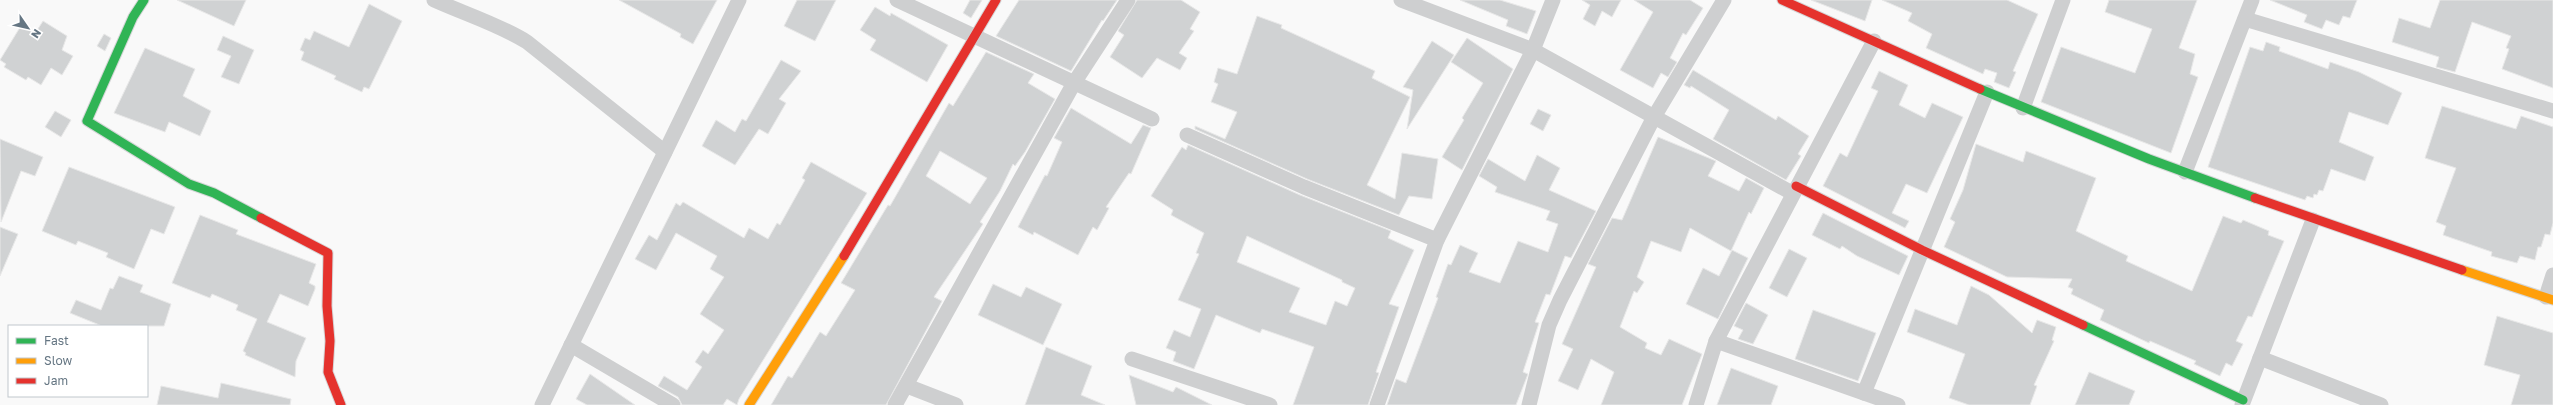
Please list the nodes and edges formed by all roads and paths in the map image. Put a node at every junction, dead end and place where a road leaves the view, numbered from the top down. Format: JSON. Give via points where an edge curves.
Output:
{"nodes":[{"id":1,"x":144,"y":0,"type":"edge"},
{"id":2,"x":434,"y":0,"type":"edge"},
{"id":3,"x":739,"y":0,"type":"edge"},
{"id":4,"x":896,"y":0,"type":"edge"},
{"id":5,"x":996,"y":0,"type":"edge"},
{"id":6,"x":1128,"y":0,"type":"edge"},
{"id":7,"x":1401,"y":0,"type":"edge"},
{"id":8,"x":1553,"y":0,"type":"edge"},
{"id":9,"x":1724,"y":0,"type":"edge"},
{"id":10,"x":1782,"y":0,"type":"edge"},
{"id":11,"x":2063,"y":0,"type":"edge"},
{"id":12,"x":2252,"y":0,"type":"edge"},
{"id":13,"x":2245,"y":19,"type":"junction"},
{"id":14,"x":975,"y":36,"type":"junction"},
{"id":15,"x":1874,"y":41,"type":"junction"},
{"id":16,"x":1533,"y":50,"type":"junction"},
{"id":17,"x":1074,"y":83,"type":"junction"},
{"id":18,"x":1986,"y":92,"type":"junction"},
{"id":19,"x":2023,"y":108,"type":"junction"},
{"id":20,"x":2553,"y":111,"type":"edge"},
{"id":21,"x":1654,"y":117,"type":"junction"},
{"id":22,"x":1152,"y":119,"type":"dead end"},
{"id":23,"x":1187,"y":135,"type":"dead end"},
{"id":24,"x":665,"y":152,"type":"junction"},
{"id":25,"x":2185,"y":172,"type":"junction"},
{"id":26,"x":1794,"y":190,"type":"junction"},
{"id":27,"x":2313,"y":220,"type":"junction"},
{"id":28,"x":1437,"y":240,"type":"junction"},
{"id":29,"x":1922,"y":250,"type":"junction"},
{"id":30,"x":2553,"y":275,"type":"edge"},
{"id":31,"x":2550,"y":298,"type":"edge"},
{"id":32,"x":1716,"y":341,"type":"junction"},
{"id":33,"x":571,"y":345,"type":"junction"},
{"id":34,"x":1132,"y":358,"type":"dead end"},
{"id":35,"x":2260,"y":358,"type":"junction"},
{"id":36,"x":906,"y":386,"type":"junction"},
{"id":37,"x":1864,"y":393,"type":"junction"},
{"id":38,"x":2242,"y":403,"type":"edge"},
{"id":39,"x":341,"y":405,"type":"edge"},
{"id":40,"x":542,"y":405,"type":"edge"},
{"id":41,"x":673,"y":405,"type":"edge"},
{"id":42,"x":749,"y":405,"type":"edge"},
{"id":43,"x":895,"y":405,"type":"edge"},
{"id":44,"x":956,"y":405,"type":"edge"},
{"id":45,"x":1270,"y":405,"type":"edge"},
{"id":46,"x":1377,"y":405,"type":"edge"},
{"id":47,"x":1529,"y":405,"type":"edge"},
{"id":48,"x":1696,"y":405,"type":"edge"},
{"id":49,"x":1898,"y":405,"type":"edge"},
{"id":50,"x":2381,"y":405,"type":"edge"}],
"edges":[{"from":1,"to":39,"type":"street","via":[[133,17],[87,121],[189,184],[214,193],[328,253],[328,372]]},
{"from":2,"to":24,"type":"street","via":[[488,24],[503,27],[527,42]]},
{"from":3,"to":24,"type":"street"},
{"from":4,"to":14,"type":"street"},
{"from":5,"to":14,"type":"street"},
{"from":6,"to":17,"type":"street"},
{"from":7,"to":16,"type":"street"},
{"from":8,"to":16,"type":"street"},
{"from":9,"to":21,"type":"street"},
{"from":10,"to":15,"type":"street"},
{"from":11,"to":19,"type":"street"},
{"from":12,"to":13,"type":"street"},
{"from":13,"to":20,"type":"street"},
{"from":13,"to":25,"type":"street"},
{"from":14,"to":17,"type":"street"},
{"from":14,"to":42,"type":"street","via":[[836,269]]},
{"from":15,"to":18,"type":"street"},
{"from":15,"to":26,"type":"street"},
{"from":16,"to":21,"type":"street"},
{"from":16,"to":28,"type":"street"},
{"from":17,"to":22,"type":"street"},
{"from":17,"to":36,"type":"street"},
{"from":18,"to":19,"type":"street"},
{"from":18,"to":29,"type":"street"},
{"from":19,"to":25,"type":"street"},
{"from":21,"to":26,"type":"street"},
{"from":21,"to":47,"type":"street","via":[[1549,325]]},
{"from":23,"to":28,"type":"street","via":[[1304,187]]},
{"from":24,"to":33,"type":"street"},
{"from":25,"to":27,"type":"street"},
{"from":26,"to":29,"type":"street"},
{"from":26,"to":32,"type":"street"},
{"from":27,"to":31,"type":"street"},
{"from":27,"to":35,"type":"street"},
{"from":28,"to":46,"type":"street"},
{"from":29,"to":37,"type":"street"},
{"from":29,"to":38,"type":"street"},
{"from":30,"to":31,"type":"street"},
{"from":32,"to":37,"type":"street"},
{"from":32,"to":48,"type":"street"},
{"from":33,"to":40,"type":"street"},
{"from":33,"to":41,"type":"street"},
{"from":34,"to":45,"type":"street"},
{"from":35,"to":38,"type":"street"},
{"from":35,"to":50,"type":"street"},
{"from":36,"to":43,"type":"street"},
{"from":36,"to":44,"type":"street"},
{"from":37,"to":49,"type":"street"}]}
